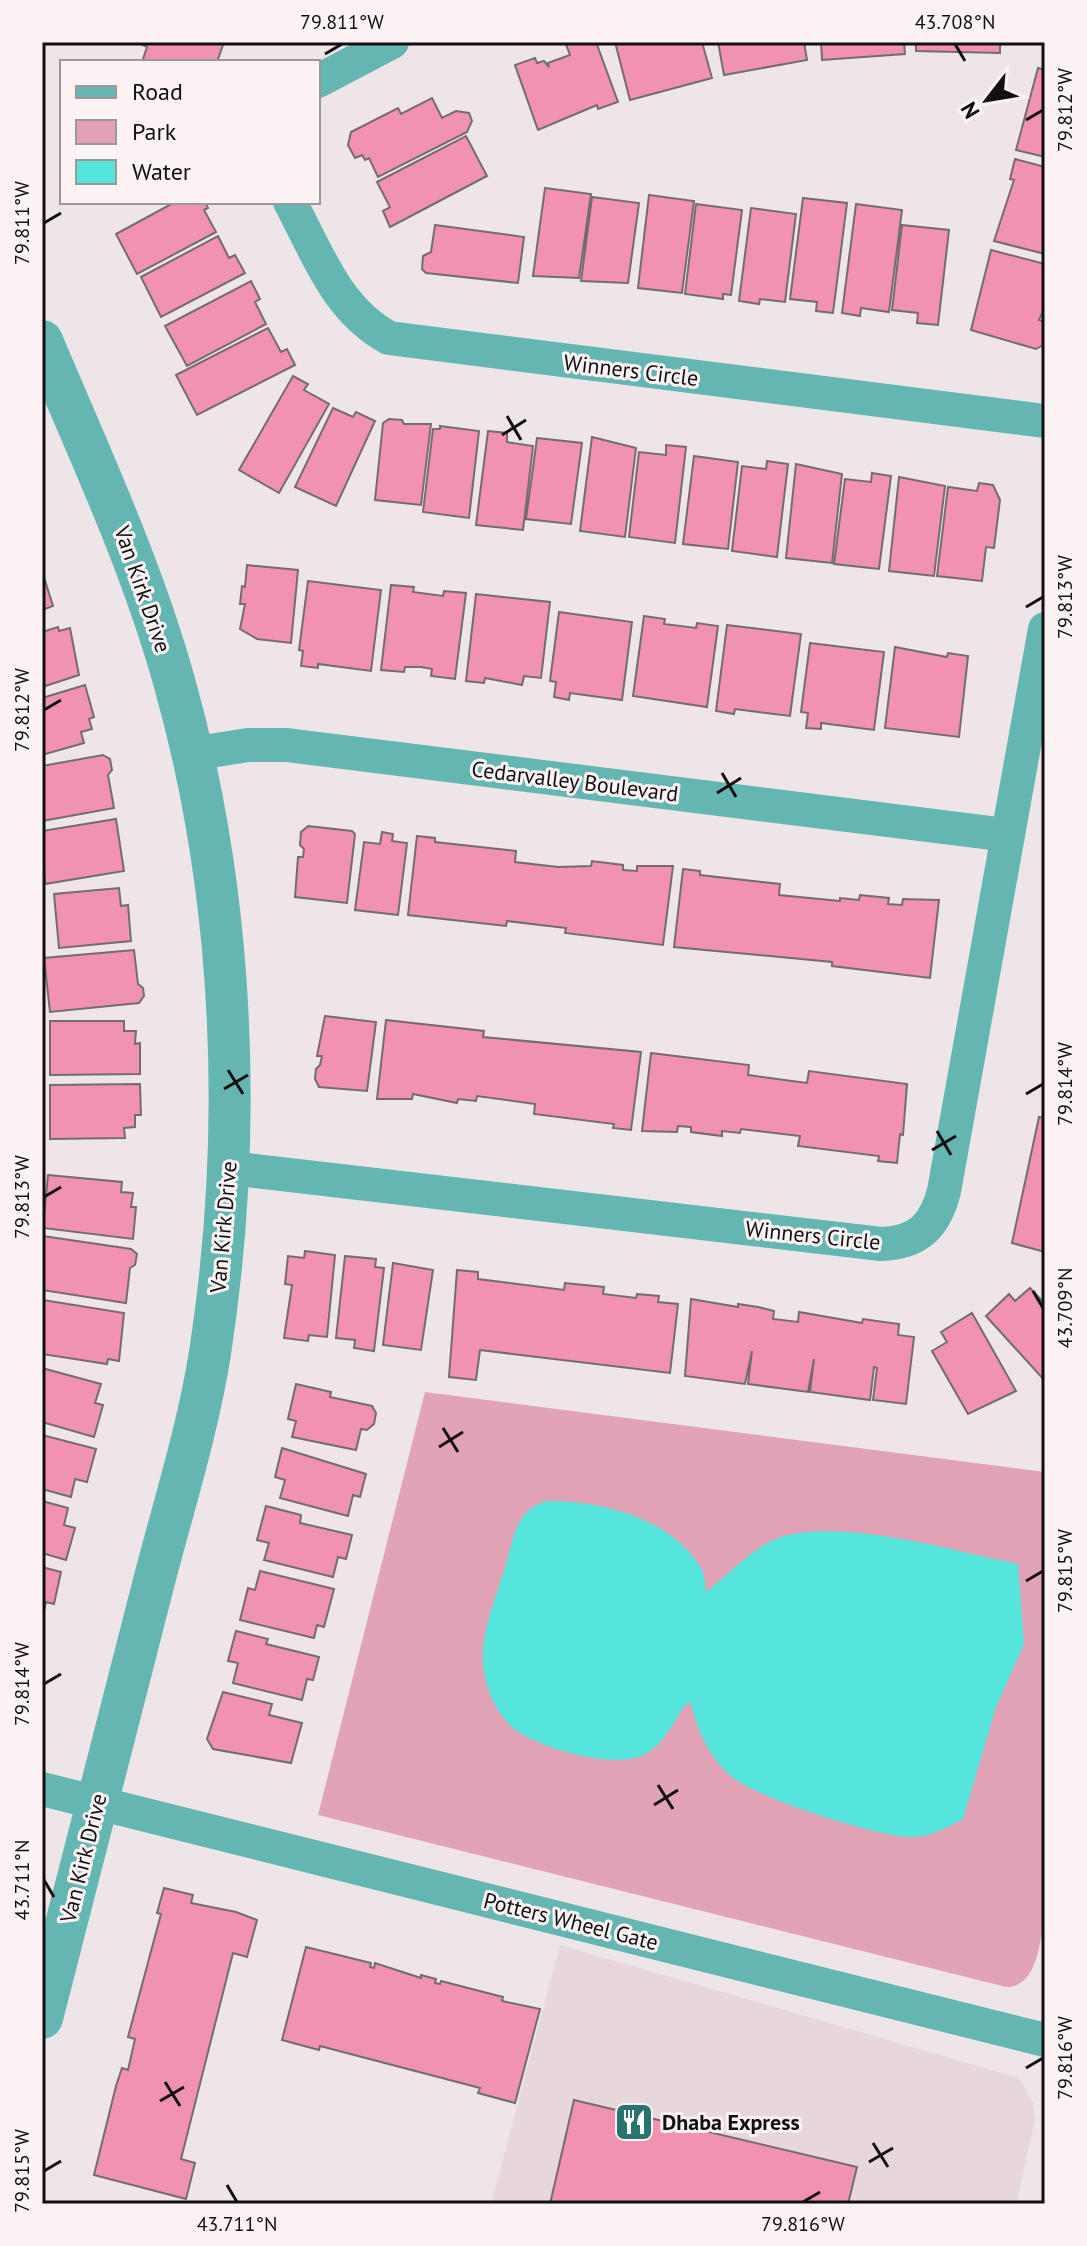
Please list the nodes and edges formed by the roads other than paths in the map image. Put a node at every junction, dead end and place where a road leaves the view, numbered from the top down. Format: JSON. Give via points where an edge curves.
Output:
{"nodes":[{"id":1,"x":392,"y":42,"type":"edge"},
{"id":2,"x":320,"y":80,"type":"edge"},
{"id":3,"x":291,"y":204,"type":"edge"},
{"id":4,"x":42,"y":341,"type":"edge"},
{"id":5,"x":42,"y":375,"type":"edge"},
{"id":6,"x":1045,"y":421,"type":"edge"},
{"id":7,"x":82,"y":436,"type":"junction"},
{"id":8,"x":1045,"y":629,"type":"edge"},
{"id":9,"x":191,"y":754,"type":"junction"},
{"id":10,"x":1007,"y":835,"type":"junction"},
{"id":11,"x":230,"y":1168,"type":"junction"},
{"id":12,"x":42,"y":1789,"type":"edge"},
{"id":13,"x":97,"y":1801,"type":"junction"},
{"id":14,"x":42,"y":2018,"type":"edge"},
{"id":15,"x":1045,"y":2040,"type":"edge"}],
"edges":[{"from":1,"to":2,"type":"street"},
{"from":3,"to":6,"type":"street","name":"Winners Circle","via":[[345,304],[366,326],[389,338]]},
{"from":4,"to":7,"type":"street","name":"Van Kirk Drive"},
{"from":5,"to":7,"type":"street","name":"Van Kirk Drive"},
{"from":7,"to":9,"type":"street","name":"Van Kirk Drive","via":[[146,593]]},
{"from":8,"to":10,"type":"street","name":"Winners Circle"},
{"from":9,"to":10,"type":"street","name":"Cedarvalley Boulevard","via":[[287,745]]},
{"from":9,"to":11,"type":"street","name":"Van Kirk Drive","via":[[222,956]]},
{"from":10,"to":11,"type":"street","name":"Winners Circle","via":[[944,1191],[932,1223],[911,1240],[881,1244]]},
{"from":11,"to":13,"type":"street","name":"Van Kirk Drive","via":[[209,1355]]},
{"from":12,"to":13,"type":"street","name":"Potters Wheel Gate"},
{"from":13,"to":14,"type":"street","name":"Van Kirk Drive"},
{"from":13,"to":15,"type":"street","name":"Potters Wheel Gate"}]}
